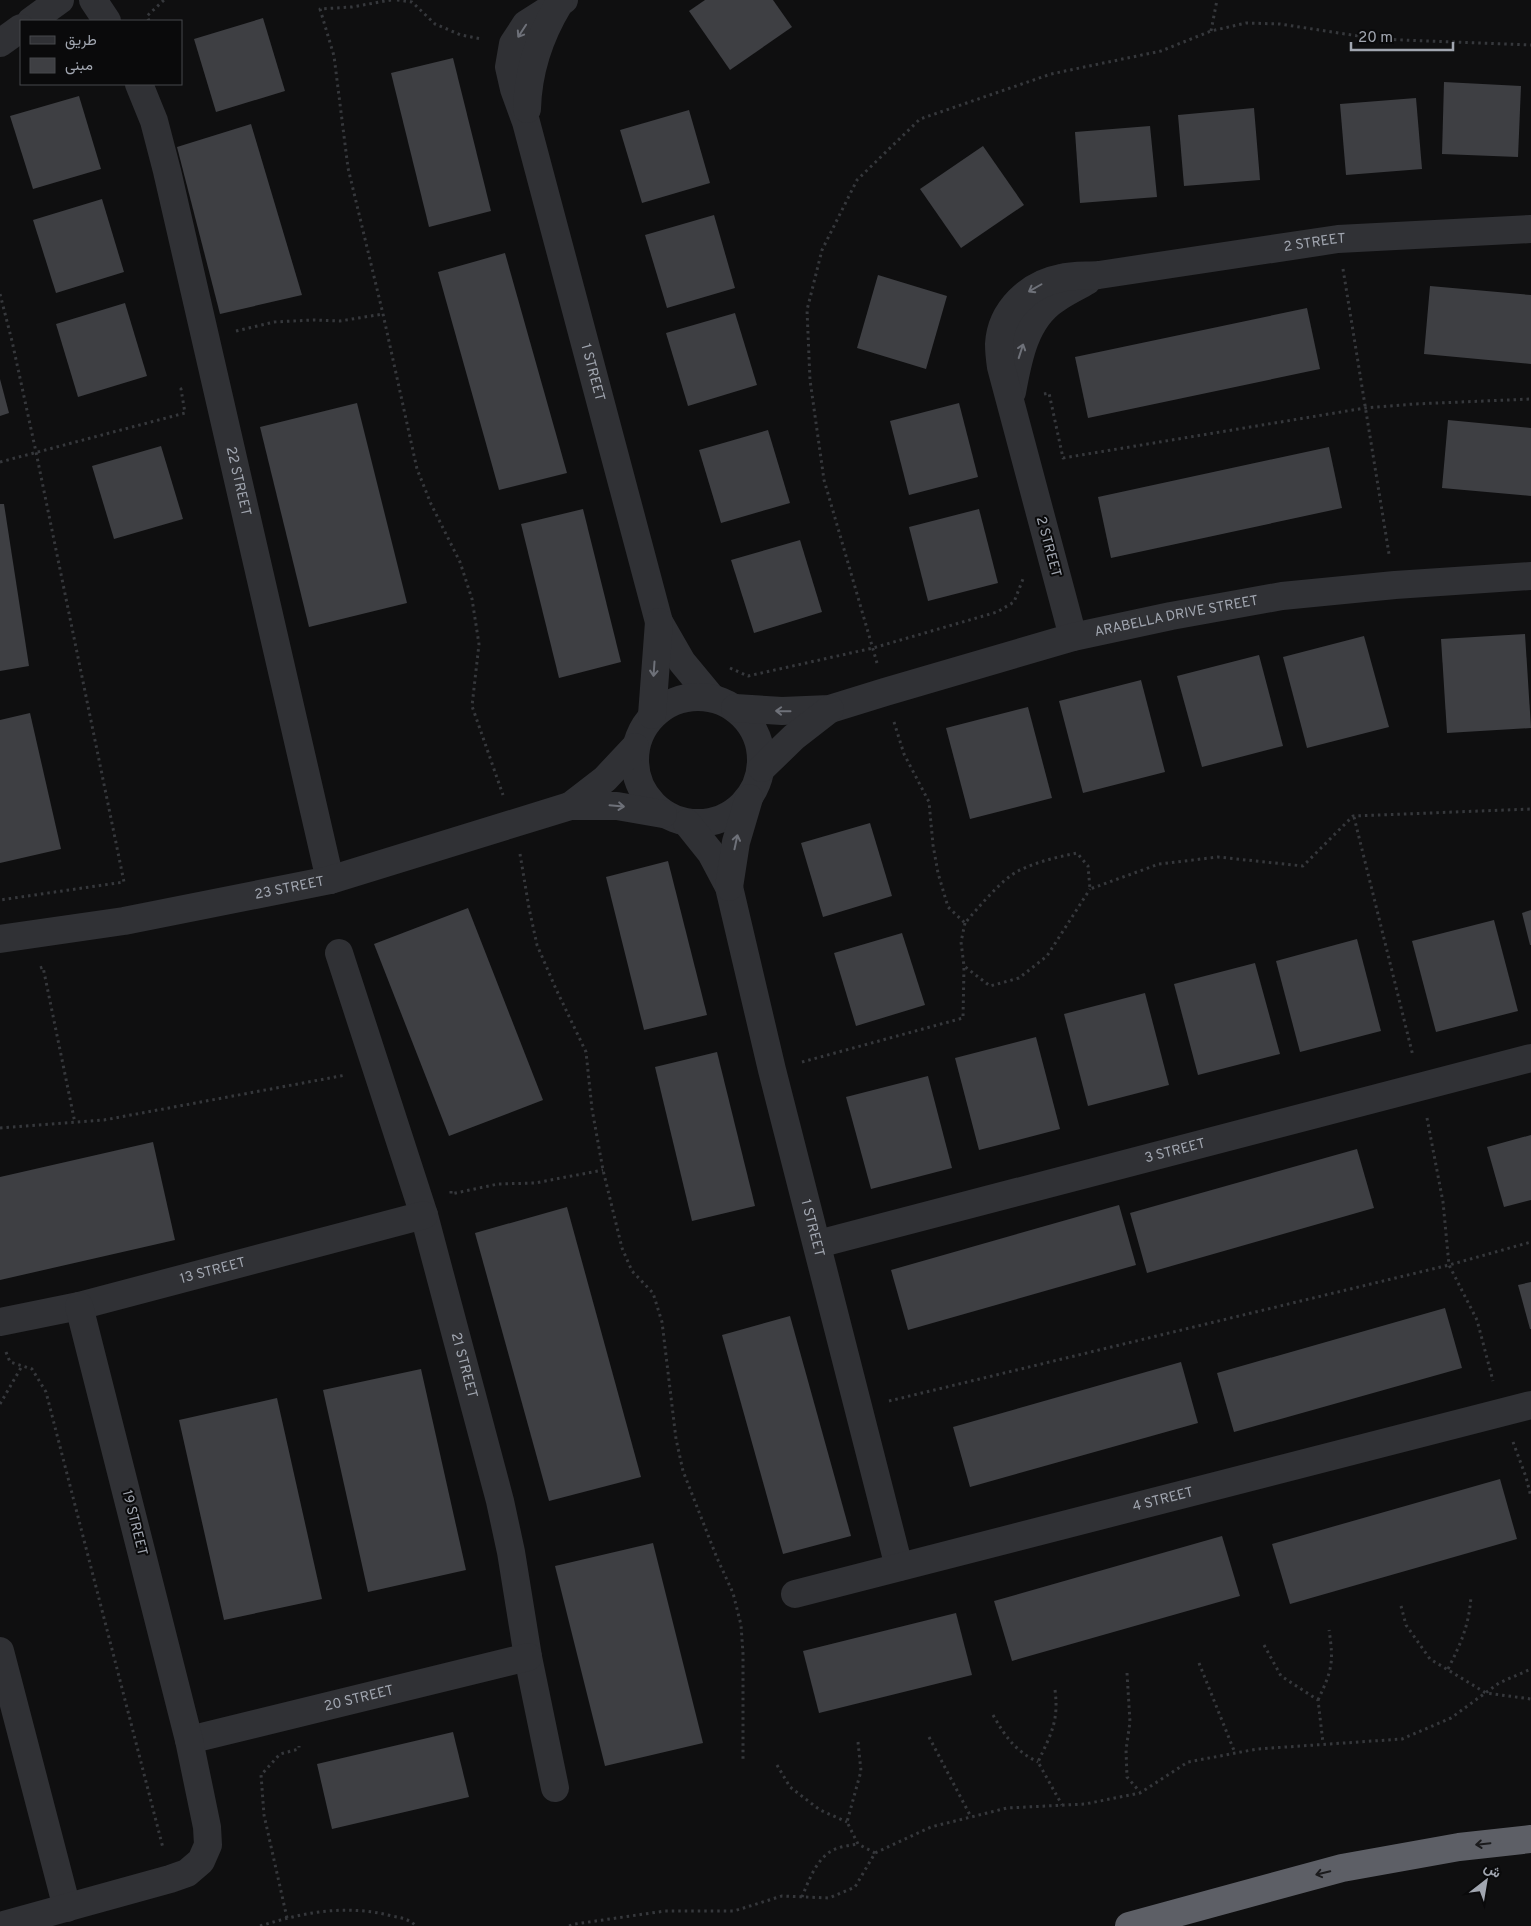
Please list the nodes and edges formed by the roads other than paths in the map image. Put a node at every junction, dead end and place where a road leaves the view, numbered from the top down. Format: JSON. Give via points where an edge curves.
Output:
{"nodes":[{"id":1,"x":60,"y":0,"type":"edge"},
{"id":2,"x":93,"y":0,"type":"edge"},
{"id":3,"x":562,"y":1,"type":"edge"},
{"id":4,"x":32,"y":20,"type":"edge"},
{"id":5,"x":106,"y":20,"type":"edge"},
{"id":6,"x":20,"y":29,"type":"edge"},
{"id":7,"x":0,"y":43,"type":"edge"},
{"id":8,"x":139,"y":85,"type":"edge"},
{"id":9,"x":526,"y":122,"type":"junction"},
{"id":10,"x":1531,"y":229,"type":"edge"},
{"id":11,"x":1531,"y":576,"type":"edge"},
{"id":12,"x":659,"y":622,"type":"junction"},
{"id":13,"x":1072,"y":637,"type":"junction"},
{"id":14,"x":723,"y":703,"type":"junction"},
{"id":15,"x":830,"y":710,"type":"junction"},
{"id":16,"x":652,"y":715,"type":"junction"},
{"id":17,"x":635,"y":747,"type":"junction"},
{"id":18,"x":762,"y":768,"type":"junction"},
{"id":19,"x":749,"y":798,"type":"junction"},
{"id":20,"x":570,"y":806,"type":"junction"},
{"id":21,"x":675,"y":818,"type":"junction"},
{"id":22,"x":330,"y":880,"type":"junction"},
{"id":23,"x":729,"y":887,"type":"junction"},
{"id":24,"x":0,"y":938,"type":"edge"},
{"id":25,"x":339,"y":953,"type":"dead end"},
{"id":26,"x":1531,"y":1058,"type":"edge"},
{"id":27,"x":424,"y":1215,"type":"junction"},
{"id":28,"x":818,"y":1244,"type":"junction"},
{"id":29,"x":79,"y":1306,"type":"junction"},
{"id":30,"x":2,"y":1333,"type":"edge"},
{"id":31,"x":1531,"y":1404,"type":"edge"},
{"id":32,"x":899,"y":1567,"type":"junction"},
{"id":33,"x":795,"y":1594,"type":"dead end"},
{"id":34,"x":0,"y":1651,"type":"edge"},
{"id":35,"x":528,"y":1657,"type":"junction"},
{"id":36,"x":189,"y":1740,"type":"junction"},
{"id":37,"x":556,"y":1788,"type":"dead end"},
{"id":38,"x":1531,"y":1839,"type":"edge"},
{"id":39,"x":67,"y":1908,"type":"junction"},
{"id":40,"x":0,"y":1926,"type":"edge"},
{"id":41,"x":1129,"y":1926,"type":"edge"}],
"edges":[{"from":1,"to":4,"type":"street"},
{"from":2,"to":5,"type":"street"},
{"from":3,"to":9,"type":"street","name":"1 STREET","via":[[542,35],[531,67]]},
{"from":3,"to":9,"type":"street","name":"1 STREET","one_way":true,"via":[[526,24],[513,44],[509,67]]},
{"from":6,"to":7,"type":"street"},
{"from":8,"to":22,"type":"street","name":"22 STREET","via":[[156,129]]},
{"from":9,"to":12,"type":"street","name":"1 STREET"},
{"from":10,"to":13,"type":"street","name":"2 STREET","via":[[1338,239],[1099,275],[1055,300],[1032,326],[1018,358],[1010,398]]},
{"from":11,"to":13,"type":"street","name":"ARABELLA DRIVE STREET","via":[[1282,596]]},
{"from":12,"to":14,"type":"street","via":[[682,662]]},
{"from":12,"to":16,"type":"street","one_way":true},
{"from":13,"to":15,"type":"street","name":"ARABELLA DRIVE STREET"},
{"from":15,"to":14,"type":"street","one_way":true,"via":[[782,711]]},
{"from":14,"to":16,"type":"street","via":[[690,696],[669,703]]},
{"from":14,"to":18,"type":"street","via":[[747,720],[756,734]]},
{"from":15,"to":18,"type":"street","via":[[794,737]]},
{"from":16,"to":17,"type":"street","via":[[641,730]]},
{"from":17,"to":20,"type":"street","via":[[605,778]]},
{"from":17,"to":21,"type":"street","via":[[635,772],[645,796]]},
{"from":18,"to":19,"type":"street"},
{"from":19,"to":21,"type":"street","via":[[732,814],[710,822]]},
{"from":23,"to":19,"type":"street","one_way":true,"via":[[736,842]]},
{"from":20,"to":21,"type":"street","one_way":true,"via":[[617,806]]},
{"from":20,"to":22,"type":"street","name":"23 STREET"},
{"from":21,"to":23,"type":"street","via":[[711,853]]},
{"from":22,"to":24,"type":"street","name":"23 STREET","via":[[124,921]]},
{"from":23,"to":28,"type":"street","name":"1 STREET","via":[[772,1070]]},
{"from":25,"to":27,"type":"street","name":"21 STREET"},
{"from":26,"to":28,"type":"street","name":"3 STREET"},
{"from":27,"to":29,"type":"street","name":"13 STREET"},
{"from":27,"to":35,"type":"street","name":"21 STREET","via":[[500,1501]]},
{"from":28,"to":32,"type":"street","name":"1 STREET"},
{"from":29,"to":30,"type":"street","name":"13 STREET"},
{"from":29,"to":36,"type":"street","name":"19 STREET"},
{"from":31,"to":32,"type":"street","name":"4 STREET"},
{"from":32,"to":33,"type":"street","name":"4 STREET"},
{"from":34,"to":39,"type":"street"},
{"from":35,"to":36,"type":"street","name":"20 STREET"},
{"from":35,"to":37,"type":"street","name":"21 STREET"},
{"from":36,"to":39,"type":"street","name":"19 STREET","via":[[203,1801],[208,1845],[201,1861],[187,1873],[170,1879]]},
{"from":38,"to":41,"type":"highway","one_way":true,"via":[[1459,1847],[1342,1868]]},
{"from":39,"to":40,"type":"street","name":"19 STREET"}]}
